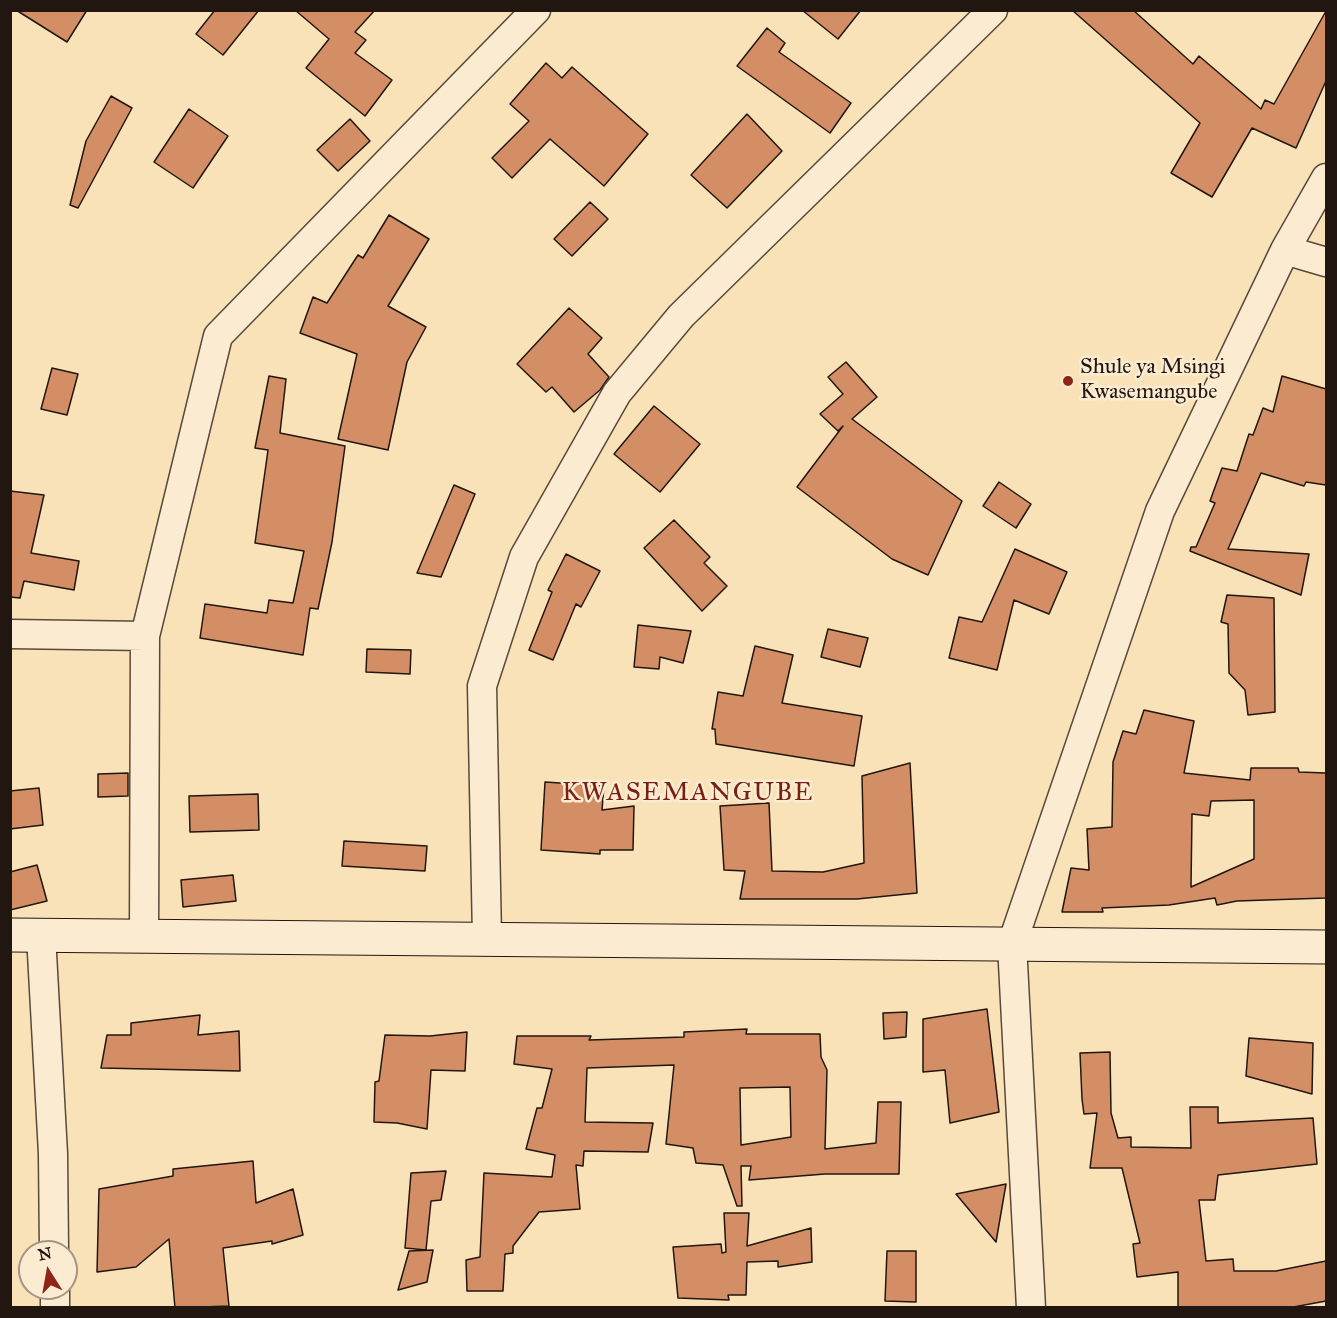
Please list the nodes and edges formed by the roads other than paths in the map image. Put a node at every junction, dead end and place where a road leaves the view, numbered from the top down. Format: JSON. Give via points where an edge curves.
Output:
{"nodes":[{"id":1,"x":536,"y":10,"type":"edge"},
{"id":2,"x":993,"y":10,"type":"edge"},
{"id":3,"x":1326,"y":178,"type":"edge"},
{"id":4,"x":1285,"y":250,"type":"junction"},
{"id":5,"x":1326,"y":262,"type":"edge"},
{"id":6,"x":10,"y":634,"type":"edge"},
{"id":7,"x":145,"y":636,"type":"junction"},
{"id":8,"x":26,"y":935,"type":"edge"},
{"id":9,"x":144,"y":935,"type":"junction"},
{"id":10,"x":487,"y":938,"type":"junction"},
{"id":11,"x":1012,"y":944,"type":"junction"},
{"id":12,"x":1326,"y":947,"type":"edge"},
{"id":13,"x":54,"y":1240,"type":"edge"},
{"id":14,"x":1030,"y":1308,"type":"edge"}],
"edges":[{"from":1,"to":7,"type":"street","via":[[218,336]]},
{"from":2,"to":10,"type":"street","via":[[681,316],[617,393],[524,557],[482,686]]},
{"from":3,"to":4,"type":"street"},
{"from":4,"to":5,"type":"street"},
{"from":4,"to":11,"type":"street","via":[[1160,511]]},
{"from":6,"to":7,"type":"street"},
{"from":7,"to":9,"type":"street"},
{"from":8,"to":9,"type":"street"},
{"from":8,"to":13,"type":"street","via":[[53,1154]]},
{"from":9,"to":10,"type":"street"},
{"from":10,"to":11,"type":"street"},
{"from":11,"to":12,"type":"street"},
{"from":11,"to":14,"type":"street"}]}
